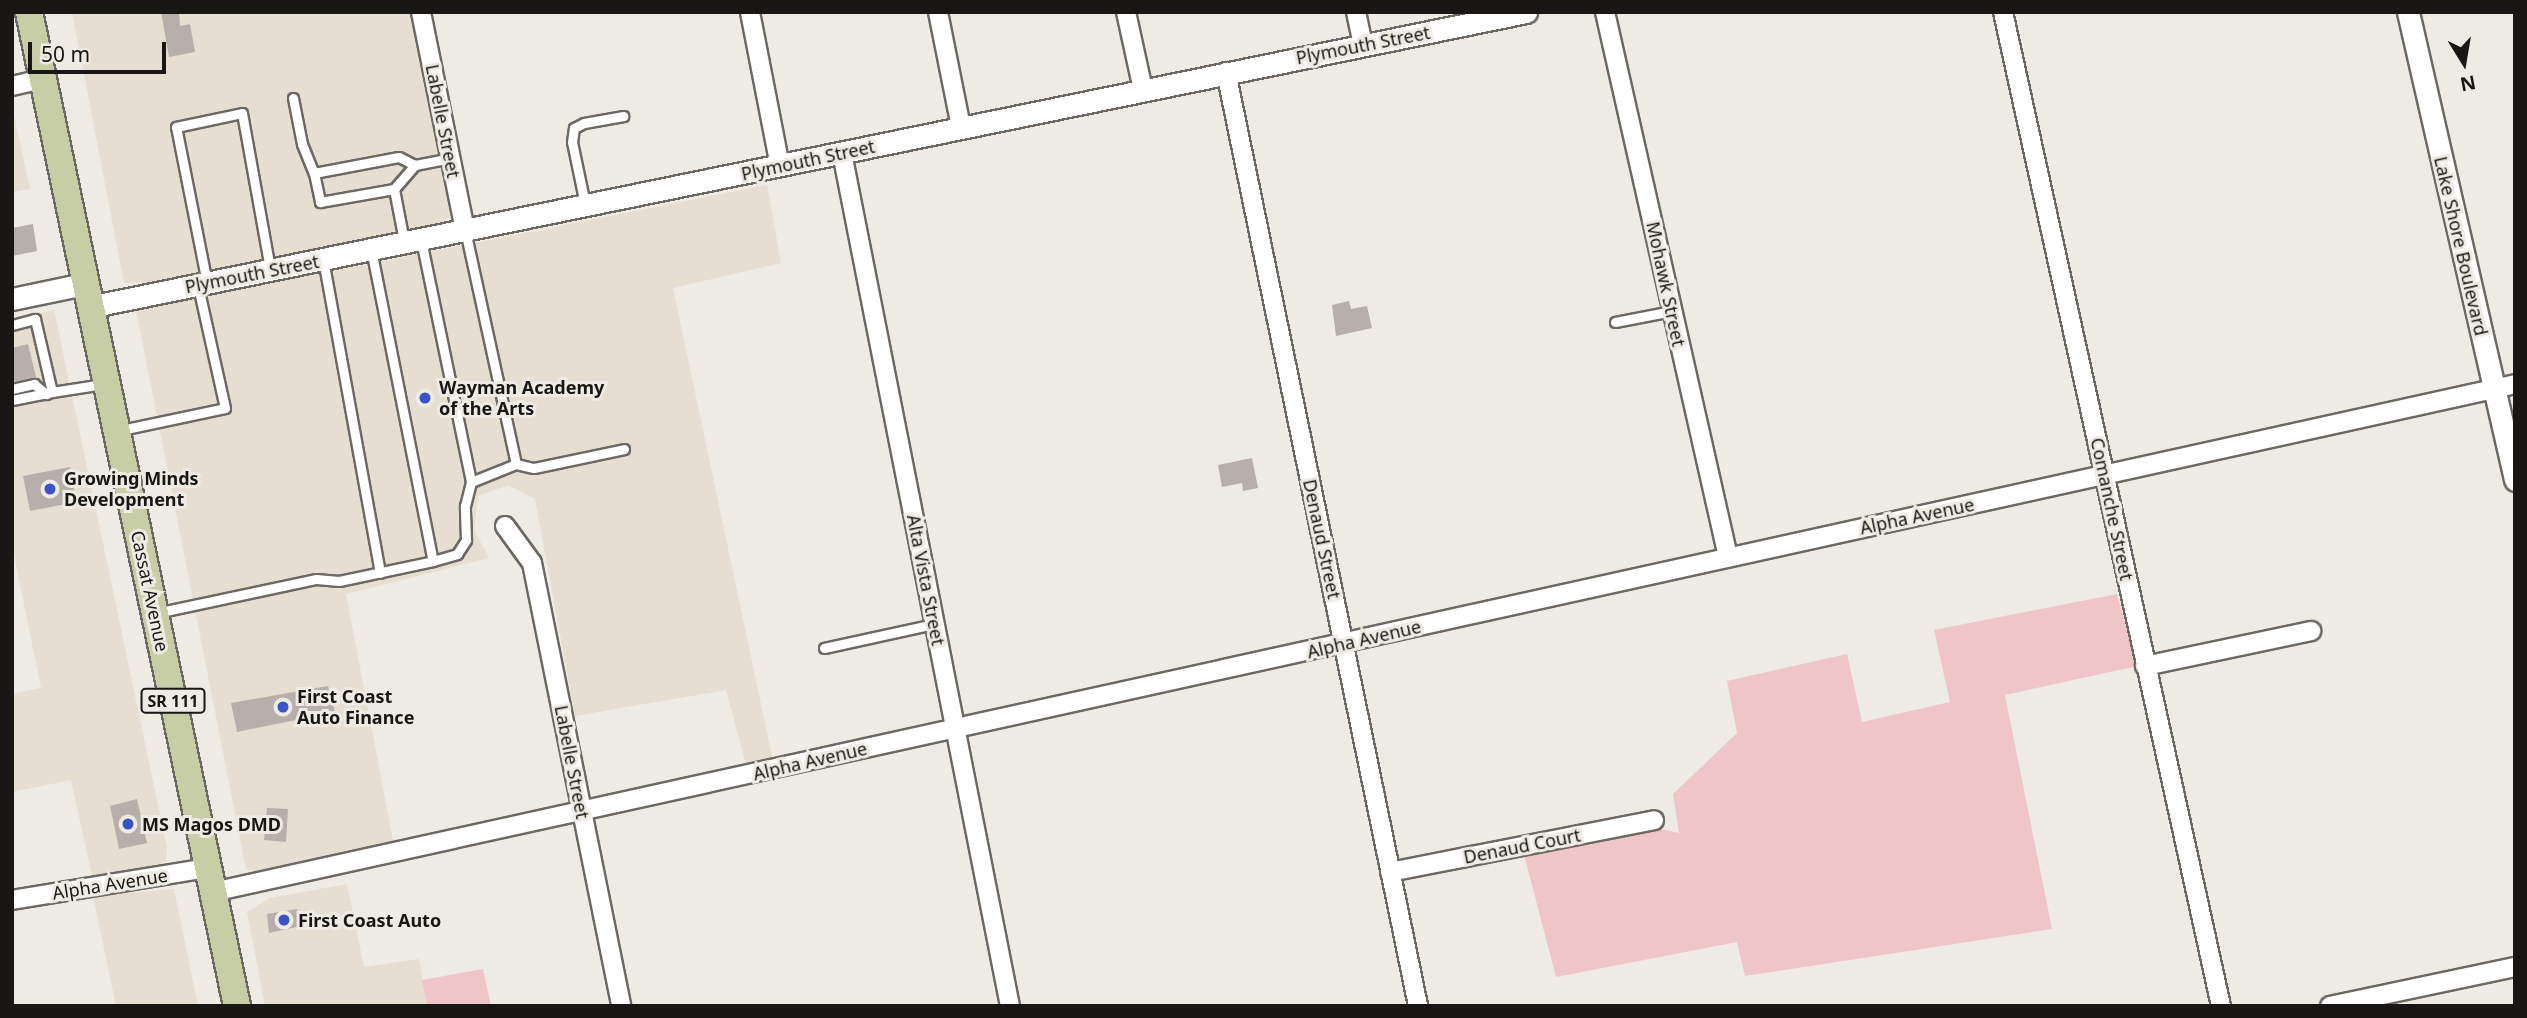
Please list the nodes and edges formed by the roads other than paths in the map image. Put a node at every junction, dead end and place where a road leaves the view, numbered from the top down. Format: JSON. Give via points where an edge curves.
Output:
{"nodes":[{"id":1,"x":29,"y":12,"type":"edge"},
{"id":2,"x":421,"y":12,"type":"edge"},
{"id":3,"x":750,"y":12,"type":"edge"},
{"id":4,"x":938,"y":12,"type":"edge"},
{"id":5,"x":1126,"y":12,"type":"edge"},
{"id":6,"x":1356,"y":12,"type":"edge"},
{"id":7,"x":1526,"y":12,"type":"edge"},
{"id":8,"x":1605,"y":12,"type":"edge"},
{"id":9,"x":2003,"y":12,"type":"edge"},
{"id":10,"x":2408,"y":12,"type":"edge"},
{"id":11,"x":1363,"y":45,"type":"junction"},
{"id":12,"x":1226,"y":72,"type":"junction"},
{"id":13,"x":43,"y":79,"type":"junction"},
{"id":14,"x":12,"y":86,"type":"edge"},
{"id":15,"x":1143,"y":90,"type":"junction"},
{"id":16,"x":293,"y":98,"type":"dead end"},
{"id":17,"x":623,"y":116,"type":"dead end"},
{"id":18,"x":961,"y":127,"type":"junction"},
{"id":19,"x":842,"y":153,"type":"junction"},
{"id":20,"x":450,"y":158,"type":"junction"},
{"id":21,"x":415,"y":165,"type":"junction"},
{"id":22,"x":780,"y":166,"type":"junction"},
{"id":23,"x":314,"y":173,"type":"junction"},
{"id":24,"x":394,"y":188,"type":"junction"},
{"id":25,"x":586,"y":206,"type":"junction"},
{"id":26,"x":465,"y":230,"type":"junction"},
{"id":27,"x":412,"y":241,"type":"junction"},
{"id":28,"x":371,"y":249,"type":"junction"},
{"id":29,"x":323,"y":259,"type":"junction"},
{"id":30,"x":270,"y":270,"type":"junction"},
{"id":31,"x":202,"y":284,"type":"junction"},
{"id":32,"x":87,"y":295,"type":"junction"},
{"id":33,"x":12,"y":299,"type":"edge"},
{"id":34,"x":1672,"y":311,"type":"junction"},
{"id":35,"x":1615,"y":322,"type":"dead end"},
{"id":36,"x":12,"y":325,"type":"edge"},
{"id":37,"x":106,"y":384,"type":"junction"},
{"id":38,"x":2504,"y":387,"type":"edge"},
{"id":39,"x":12,"y":389,"type":"edge"},
{"id":40,"x":49,"y":393,"type":"junction"},
{"id":41,"x":12,"y":400,"type":"edge"},
{"id":42,"x":116,"y":431,"type":"junction"},
{"id":43,"x":624,"y":449,"type":"dead end"},
{"id":44,"x":516,"y":464,"type":"junction"},
{"id":45,"x":2105,"y":475,"type":"junction"},
{"id":46,"x":2515,"y":480,"type":"edge"},
{"id":47,"x":471,"y":482,"type":"junction"},
{"id":48,"x":505,"y":526,"type":"dead end"},
{"id":49,"x":1728,"y":557,"type":"junction"},
{"id":50,"x":433,"y":561,"type":"junction"},
{"id":51,"x":380,"y":573,"type":"junction"},
{"id":52,"x":154,"y":614,"type":"junction"},
{"id":53,"x":934,"y":624,"type":"junction"},
{"id":54,"x":2311,"y":631,"type":"dead end"},
{"id":55,"x":1344,"y":644,"type":"junction"},
{"id":56,"x":824,"y":648,"type":"dead end"},
{"id":57,"x":2145,"y":666,"type":"junction"},
{"id":58,"x":955,"y":729,"type":"junction"},
{"id":59,"x":581,"y":812,"type":"junction"},
{"id":60,"x":1654,"y":820,"type":"dead end"},
{"id":61,"x":1390,"y":872,"type":"junction"},
{"id":62,"x":210,"y":880,"type":"junction"},
{"id":63,"x":12,"y":900,"type":"edge"},
{"id":64,"x":2515,"y":967,"type":"edge"},
{"id":65,"x":237,"y":1006,"type":"edge"},
{"id":66,"x":621,"y":1006,"type":"edge"},
{"id":67,"x":1010,"y":1006,"type":"edge"},
{"id":68,"x":1418,"y":1006,"type":"edge"},
{"id":69,"x":2221,"y":1006,"type":"edge"},
{"id":70,"x":2330,"y":1006,"type":"edge"}],
"edges":[{"from":1,"to":13,"type":"main road","name":"Cassat Avenue","number":"SR 111"},
{"from":2,"to":20,"type":"street","name":"Labelle Street"},
{"from":3,"to":22,"type":"street"},
{"from":4,"to":18,"type":"street"},
{"from":5,"to":15,"type":"street"},
{"from":6,"to":11,"type":"street"},
{"from":7,"to":11,"type":"street","name":"Plymouth Street"},
{"from":8,"to":34,"type":"street","name":"Mohawk Street"},
{"from":9,"to":45,"type":"street","name":"Comanche Street"},
{"from":10,"to":38,"type":"street","name":"Lake Shore Boulevard"},
{"from":11,"to":12,"type":"street","name":"Plymouth Street"},
{"from":12,"to":15,"type":"street","name":"Plymouth Street"},
{"from":12,"to":55,"type":"street","name":"Denaud Street"},
{"from":13,"to":14,"type":"street"},
{"from":13,"to":32,"type":"main road","name":"Cassat Avenue","number":"SR 111"},
{"from":15,"to":18,"type":"street","name":"Plymouth Street"},
{"from":16,"to":23,"type":"lane","via":[[302,144]]},
{"from":17,"to":25,"type":"lane","via":[[574,128],[572,142]]},
{"from":18,"to":19,"type":"street","name":"Plymouth Street"},
{"from":19,"to":22,"type":"street","name":"Plymouth Street"},
{"from":19,"to":53,"type":"street","name":"Alta Vista Street"},
{"from":20,"to":21,"type":"lane"},
{"from":20,"to":26,"type":"street","name":"Labelle Street"},
{"from":21,"to":23,"type":"lane","via":[[398,157]]},
{"from":21,"to":24,"type":"lane"},
{"from":22,"to":25,"type":"street","name":"Plymouth Street"},
{"from":23,"to":24,"type":"lane","via":[[320,202]]},
{"from":24,"to":27,"type":"lane"},
{"from":25,"to":26,"type":"street","name":"Plymouth Street"},
{"from":26,"to":27,"type":"street","name":"Plymouth Street"},
{"from":26,"to":44,"type":"lane"},
{"from":27,"to":28,"type":"street","name":"Plymouth Street"},
{"from":27,"to":47,"type":"lane"},
{"from":28,"to":29,"type":"street","name":"Plymouth Street"},
{"from":28,"to":50,"type":"lane"},
{"from":29,"to":30,"type":"street","name":"Plymouth Street"},
{"from":29,"to":51,"type":"lane"},
{"from":30,"to":31,"type":"street","name":"Plymouth Street"},
{"from":30,"to":31,"type":"lane","via":[[242,113],[176,127]]},
{"from":31,"to":32,"type":"street","name":"Plymouth Street"},
{"from":31,"to":42,"type":"lane","via":[[225,408]]},
{"from":32,"to":33,"type":"street","name":"Plymouth Street"},
{"from":32,"to":37,"type":"main road","name":"Cassat Avenue","number":"SR 111"},
{"from":34,"to":35,"type":"lane"},
{"from":34,"to":49,"type":"street","name":"Mohawk Street"},
{"from":36,"to":40,"type":"lane","via":[[35,320]]},
{"from":37,"to":40,"type":"lane"},
{"from":37,"to":42,"type":"main road","name":"Cassat Avenue","number":"SR 111"},
{"from":38,"to":45,"type":"street","name":"Alpha Avenue"},
{"from":38,"to":46,"type":"street","name":"Lake Shore Boulevard"},
{"from":39,"to":40,"type":"lane","via":[[34,384]]},
{"from":40,"to":41,"type":"lane"},
{"from":42,"to":52,"type":"main road","name":"Cassat Avenue","number":"SR 111"},
{"from":43,"to":44,"type":"lane","via":[[534,468]]},
{"from":44,"to":47,"type":"lane"},
{"from":45,"to":49,"type":"street","name":"Alpha Avenue"},
{"from":45,"to":57,"type":"street","name":"Comanche Street"},
{"from":47,"to":50,"type":"lane","via":[[465,506],[466,540],[457,554]]},
{"from":48,"to":59,"type":"street","name":"Labelle Street","via":[[532,563]]},
{"from":49,"to":55,"type":"street","name":"Alpha Avenue"},
{"from":50,"to":51,"type":"lane"},
{"from":51,"to":52,"type":"lane","via":[[339,581],[316,579]]},
{"from":52,"to":62,"type":"main road","name":"Cassat Avenue","number":"SR 111"},
{"from":53,"to":56,"type":"lane"},
{"from":53,"to":58,"type":"street","name":"Alta Vista Street"},
{"from":54,"to":57,"type":"street"},
{"from":55,"to":58,"type":"street","name":"Alpha Avenue"},
{"from":55,"to":61,"type":"street","name":"Denaud Street"},
{"from":57,"to":69,"type":"street","name":"Comanche Street"},
{"from":58,"to":59,"type":"street","name":"Alpha Avenue"},
{"from":58,"to":67,"type":"street","name":"Alta Vista Street"},
{"from":59,"to":62,"type":"street","name":"Alpha Avenue"},
{"from":59,"to":66,"type":"street","name":"Labelle Street"},
{"from":60,"to":61,"type":"street","name":"Denaud Court"},
{"from":61,"to":68,"type":"street","name":"Denaud Street"},
{"from":62,"to":63,"type":"street","name":"Alpha Avenue"},
{"from":62,"to":65,"type":"main road","name":"Cassat Avenue","number":"SR 111"},
{"from":64,"to":70,"type":"street"}]}
